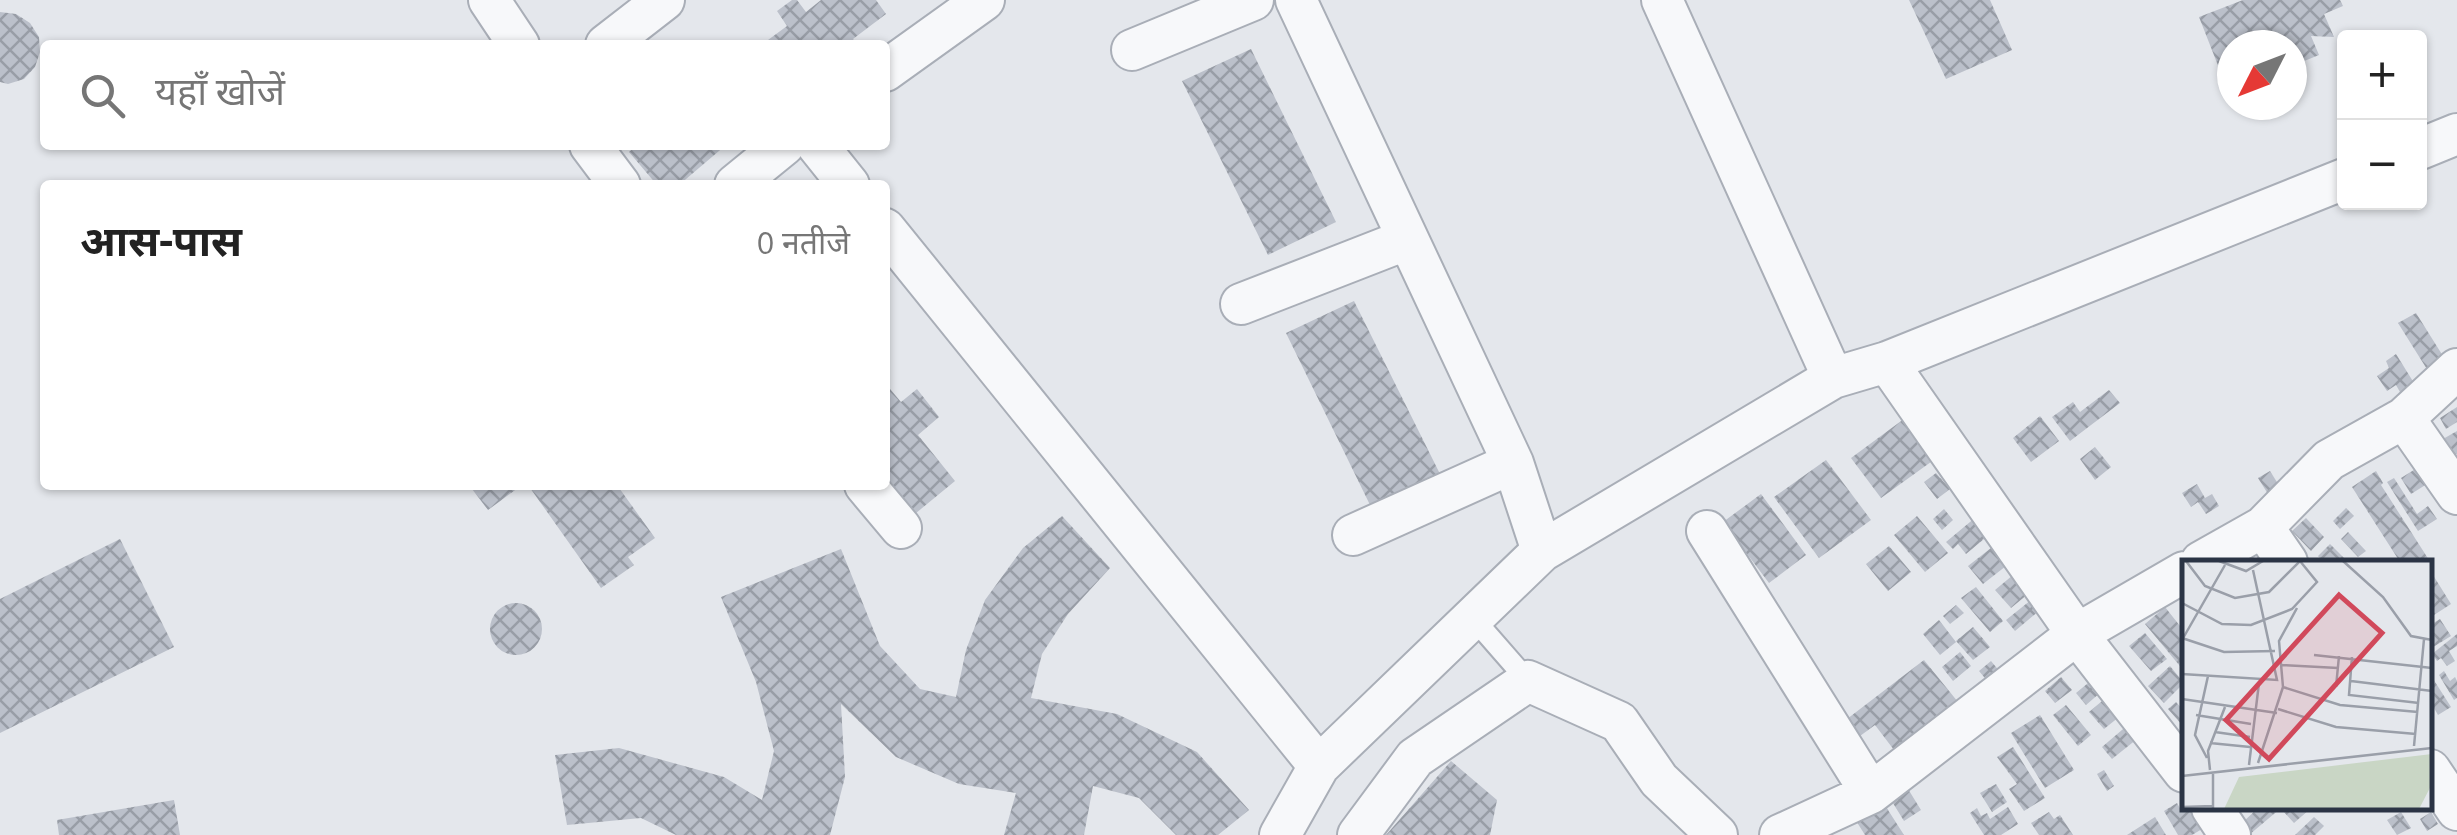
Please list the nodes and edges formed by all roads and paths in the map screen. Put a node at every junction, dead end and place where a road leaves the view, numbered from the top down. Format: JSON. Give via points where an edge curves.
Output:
{"nodes":[{"id":1,"x":489,"y":0,"type":"edge"},
{"id":2,"x":664,"y":0,"type":"edge"},
{"id":3,"x":984,"y":0,"type":"edge"},
{"id":4,"x":1254,"y":0,"type":"edge"},
{"id":5,"x":1296,"y":0,"type":"edge"},
{"id":6,"x":1662,"y":0,"type":"edge"},
{"id":7,"x":516,"y":40,"type":"edge"},
{"id":8,"x":612,"y":40,"type":"edge"},
{"id":9,"x":1132,"y":50,"type":"dead end"},
{"id":10,"x":890,"y":67,"type":"edge"},
{"id":11,"x":2457,"y":134,"type":"edge"},
{"id":12,"x":2427,"y":147,"type":"edge"},
{"id":13,"x":594,"y":150,"type":"edge"},
{"id":14,"x":778,"y":150,"type":"edge"},
{"id":15,"x":821,"y":150,"type":"edge"},
{"id":16,"x":616,"y":180,"type":"edge"},
{"id":17,"x":742,"y":180,"type":"edge"},
{"id":18,"x":846,"y":180,"type":"edge"},
{"id":19,"x":2337,"y":182,"type":"edge"},
{"id":20,"x":890,"y":235,"type":"edge"},
{"id":21,"x":1408,"y":239,"type":"junction"},
{"id":22,"x":1240,"y":304,"type":"dead end"},
{"id":23,"x":1887,"y":362,"type":"junction"},
{"id":24,"x":2457,"y":369,"type":"edge"},
{"id":25,"x":1833,"y":378,"type":"junction"},
{"id":26,"x":2404,"y":418,"type":"junction"},
{"id":27,"x":1513,"y":463,"type":"junction"},
{"id":28,"x":869,"y":490,"type":"edge"},
{"id":29,"x":2457,"y":494,"type":"edge"},
{"id":30,"x":2263,"y":527,"type":"junction"},
{"id":31,"x":902,"y":528,"type":"dead end"},
{"id":32,"x":1708,"y":531,"type":"dead end"},
{"id":33,"x":1354,"y":535,"type":"dead end"},
{"id":34,"x":1542,"y":550,"type":"junction"},
{"id":35,"x":2205,"y":560,"type":"edge"},
{"id":36,"x":2286,"y":560,"type":"edge"},
{"id":37,"x":2182,"y":573,"type":"edge"},
{"id":38,"x":1472,"y":618,"type":"junction"},
{"id":39,"x":2077,"y":634,"type":"junction"},
{"id":40,"x":1528,"y":681,"type":"junction"},
{"id":41,"x":1319,"y":766,"type":"junction"},
{"id":42,"x":2182,"y":769,"type":"edge"},
{"id":43,"x":2432,"y":773,"type":"edge"},
{"id":44,"x":1871,"y":793,"type":"junction"},
{"id":45,"x":2213,"y":810,"type":"edge"},
{"id":46,"x":2457,"y":810,"type":"edge"},
{"id":47,"x":1280,"y":835,"type":"edge"},
{"id":48,"x":1358,"y":835,"type":"edge"},
{"id":49,"x":1717,"y":835,"type":"edge"},
{"id":50,"x":1780,"y":835,"type":"edge"},
{"id":51,"x":2230,"y":835,"type":"edge"}],
"edges":[{"from":1,"to":7,"type":"street"},
{"from":2,"to":8,"type":"street"},
{"from":3,"to":10,"type":"street"},
{"from":4,"to":9,"type":"street"},
{"from":5,"to":21,"type":"street"},
{"from":6,"to":25,"type":"street"},
{"from":11,"to":12,"type":"street"},
{"from":13,"to":16,"type":"street"},
{"from":14,"to":17,"type":"street"},
{"from":15,"to":18,"type":"street"},
{"from":19,"to":23,"type":"street"},
{"from":20,"to":41,"type":"street"},
{"from":21,"to":22,"type":"street"},
{"from":21,"to":27,"type":"street"},
{"from":23,"to":25,"type":"street"},
{"from":23,"to":39,"type":"street"},
{"from":24,"to":26,"type":"street"},
{"from":25,"to":34,"type":"street"},
{"from":26,"to":29,"type":"street"},
{"from":26,"to":30,"type":"street","via":[[2329,460]]},
{"from":27,"to":33,"type":"street"},
{"from":27,"to":34,"type":"street"},
{"from":28,"to":31,"type":"street"},
{"from":30,"to":35,"type":"street"},
{"from":30,"to":36,"type":"street"},
{"from":32,"to":44,"type":"street"},
{"from":34,"to":38,"type":"street"},
{"from":37,"to":39,"type":"street"},
{"from":38,"to":40,"type":"lane"},
{"from":38,"to":41,"type":"street"},
{"from":39,"to":42,"type":"street"},
{"from":39,"to":44,"type":"street"},
{"from":40,"to":48,"type":"street","via":[[1415,758]]},
{"from":40,"to":49,"type":"street","via":[[1620,722],[1659,780]]},
{"from":41,"to":47,"type":"street"},
{"from":43,"to":46,"type":"street"},
{"from":44,"to":50,"type":"street"},
{"from":45,"to":51,"type":"street"}]}
